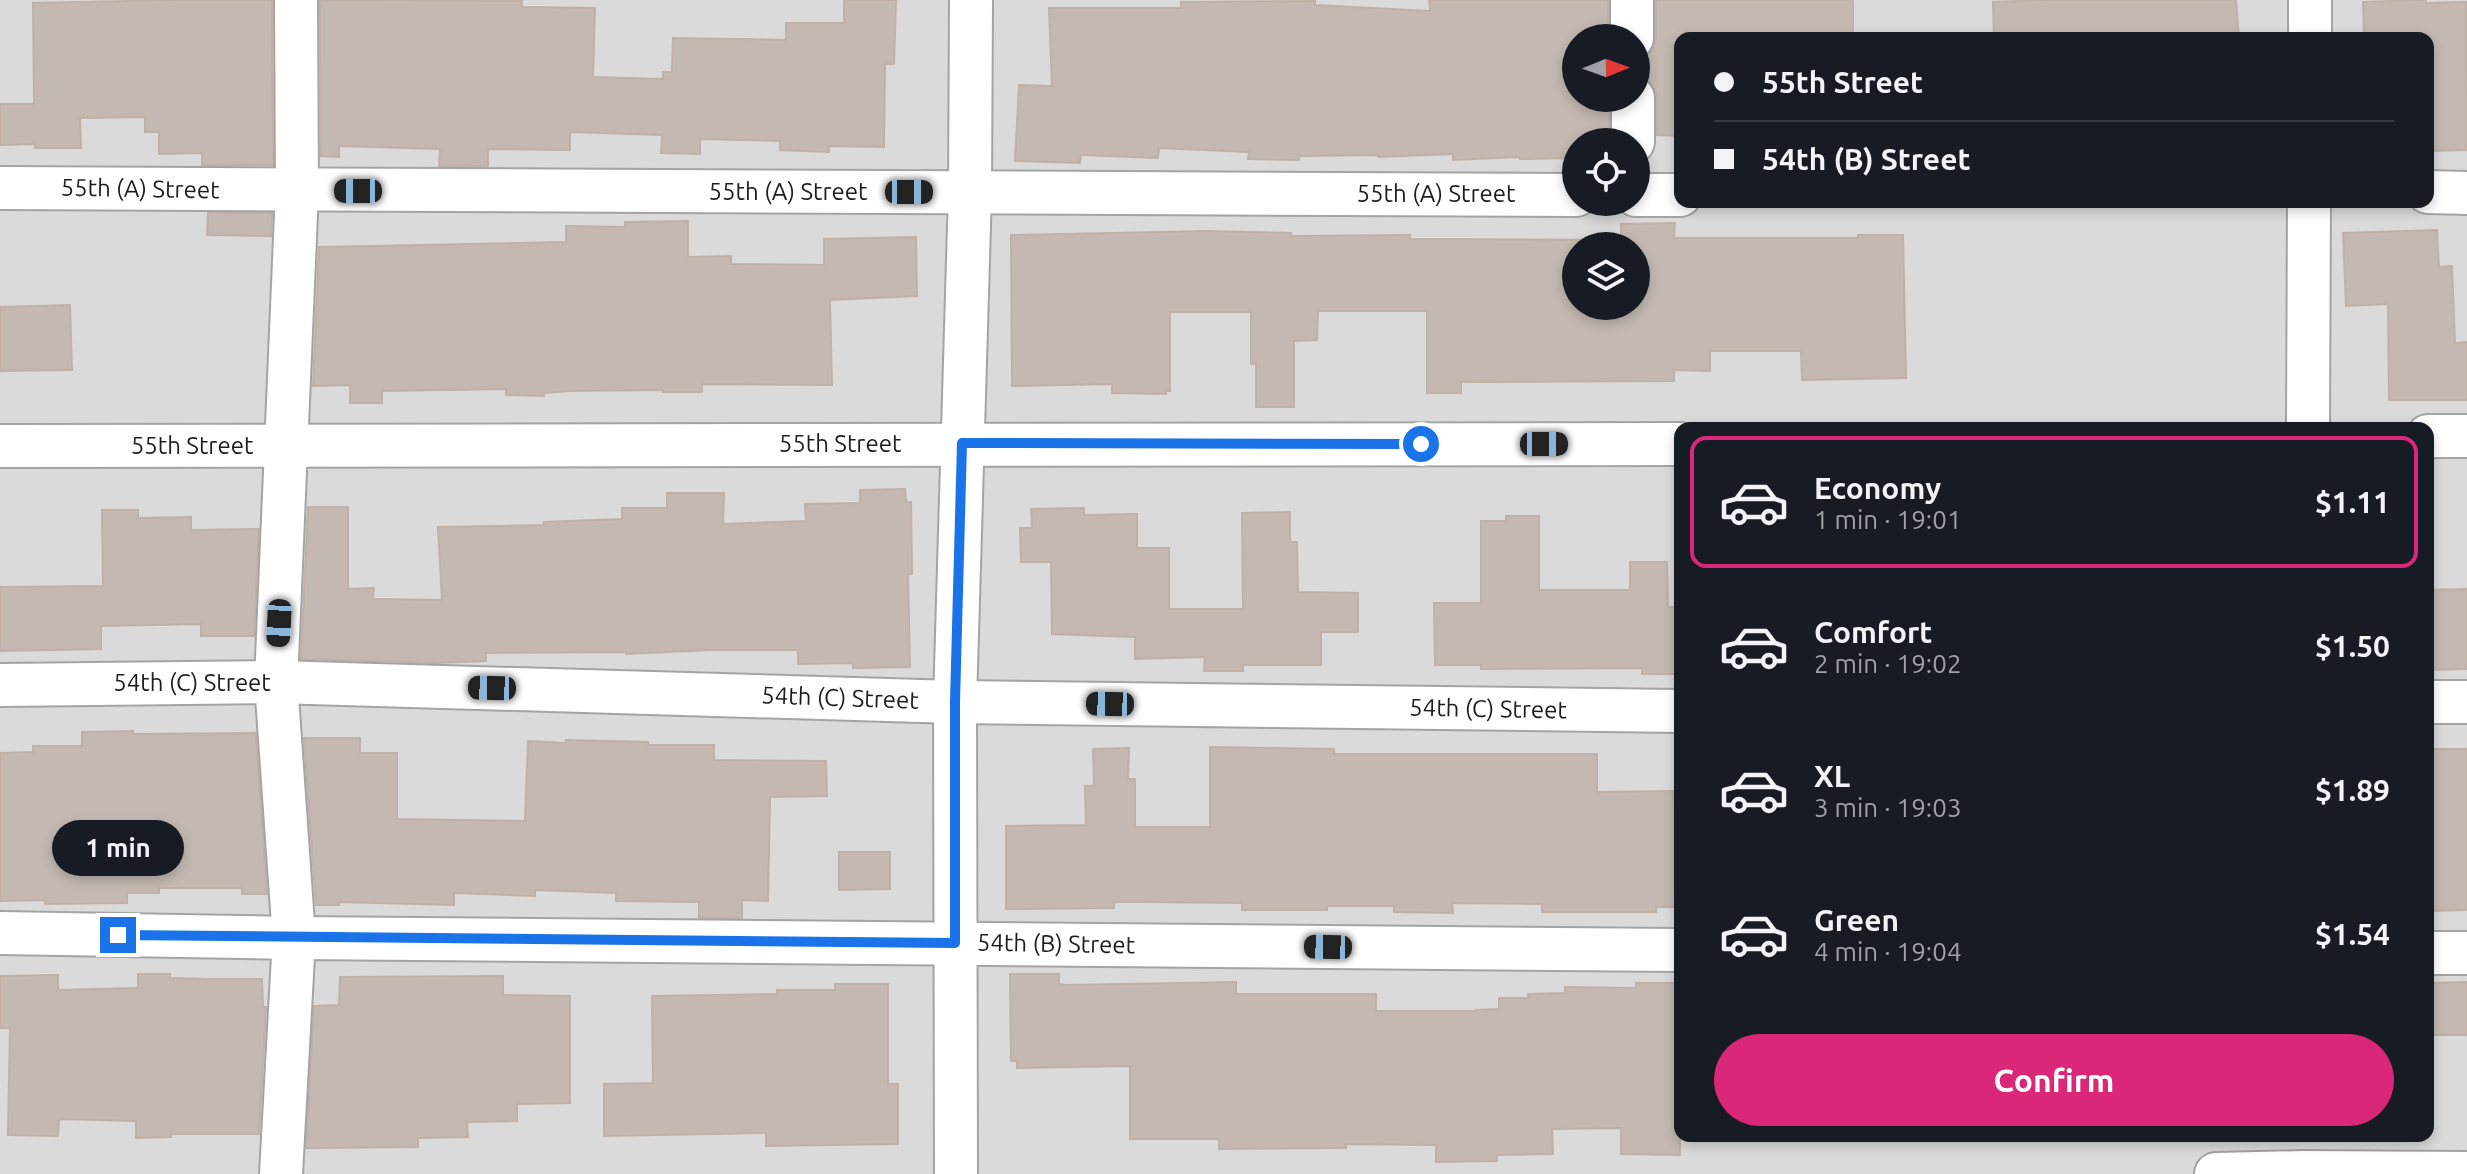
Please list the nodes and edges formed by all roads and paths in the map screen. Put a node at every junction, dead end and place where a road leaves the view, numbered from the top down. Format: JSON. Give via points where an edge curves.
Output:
{"nodes":[{"id":1,"x":296,"y":0,"type":"edge"},
{"id":2,"x":971,"y":0,"type":"edge"},
{"id":3,"x":1632,"y":0,"type":"edge"},
{"id":4,"x":2310,"y":0,"type":"edge"},
{"id":5,"x":1632,"y":24,"type":"edge"},
{"id":6,"x":2310,"y":32,"type":"edge"},
{"id":7,"x":0,"y":188,"type":"edge"},
{"id":8,"x":297,"y":191,"type":"junction"},
{"id":9,"x":970,"y":192,"type":"junction"},
{"id":10,"x":2434,"y":192,"type":"edge"},
{"id":11,"x":2467,"y":193,"type":"edge"},
{"id":12,"x":1562,"y":195,"type":"edge"},
{"id":13,"x":1650,"y":195,"type":"edge"},
{"id":14,"x":1674,"y":195,"type":"edge"},
{"id":15,"x":2309,"y":208,"type":"edge"},
{"id":16,"x":2308,"y":422,"type":"edge"},
{"id":17,"x":2434,"y":436,"type":"edge"},
{"id":18,"x":2467,"y":436,"type":"edge"},
{"id":19,"x":962,"y":443,"type":"junction"},
{"id":20,"x":1674,"y":444,"type":"edge"},
{"id":21,"x":0,"y":446,"type":"edge"},
{"id":22,"x":287,"y":446,"type":"junction"},
{"id":23,"x":276,"y":682,"type":"junction"},
{"id":24,"x":0,"y":685,"type":"edge"},
{"id":25,"x":955,"y":702,"type":"junction"},
{"id":26,"x":2434,"y":702,"type":"edge"},
{"id":27,"x":2467,"y":702,"type":"edge"},
{"id":28,"x":1674,"y":711,"type":"edge"},
{"id":29,"x":0,"y":933,"type":"edge"},
{"id":30,"x":294,"y":938,"type":"junction"},
{"id":31,"x":955,"y":943,"type":"junction"},
{"id":32,"x":1674,"y":950,"type":"edge"},
{"id":33,"x":2434,"y":953,"type":"edge"},
{"id":34,"x":2467,"y":953,"type":"edge"},
{"id":35,"x":2304,"y":1161,"type":"edge"},
{"id":36,"x":2467,"y":1173,"type":"edge"},
{"id":37,"x":281,"y":1174,"type":"edge"},
{"id":38,"x":956,"y":1174,"type":"edge"},
{"id":39,"x":2216,"y":1174,"type":"edge"}],
"edges":[{"from":1,"to":8,"type":"street"},
{"from":2,"to":9,"type":"street"},
{"from":3,"to":5,"type":"street"},
{"from":4,"to":6,"type":"street"},
{"from":7,"to":8,"type":"street","name":"55th (A) Street"},
{"from":8,"to":9,"type":"street","name":"55th (A) Street"},
{"from":8,"to":22,"type":"street"},
{"from":9,"to":12,"type":"street","name":"55th (A) Street"},
{"from":9,"to":19,"type":"street"},
{"from":10,"to":11,"type":"street"},
{"from":13,"to":14,"type":"street"},
{"from":15,"to":16,"type":"street"},
{"from":17,"to":18,"type":"street"},
{"from":19,"to":20,"type":"street","name":"55th Street"},
{"from":19,"to":22,"type":"street","name":"55th Street"},
{"from":19,"to":25,"type":"street"},
{"from":21,"to":22,"type":"street","name":"55th Street"},
{"from":22,"to":23,"type":"street"},
{"from":23,"to":24,"type":"street","name":"54th (C) Street"},
{"from":23,"to":25,"type":"street","name":"54th (C) Street"},
{"from":23,"to":30,"type":"street"},
{"from":25,"to":28,"type":"street","name":"54th (C) Street"},
{"from":25,"to":31,"type":"street"},
{"from":26,"to":27,"type":"street"},
{"from":29,"to":30,"type":"street","name":"54th (B) Street"},
{"from":30,"to":31,"type":"street","name":"54th (B) Street"},
{"from":30,"to":37,"type":"street"},
{"from":31,"to":32,"type":"street","name":"54th (B) Street"},
{"from":31,"to":38,"type":"street"},
{"from":33,"to":34,"type":"street"},
{"from":35,"to":36,"type":"street"},
{"from":35,"to":39,"type":"street"}]}
